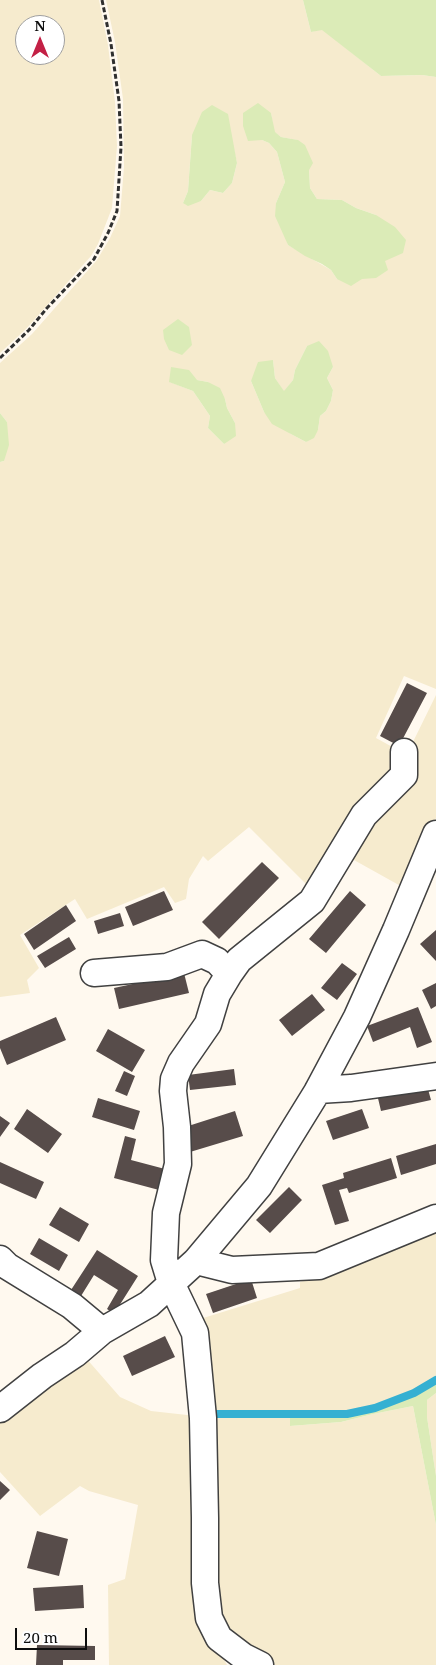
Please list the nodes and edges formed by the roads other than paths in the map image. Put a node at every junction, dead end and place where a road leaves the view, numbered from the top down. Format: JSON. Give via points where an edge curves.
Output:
{"nodes":[{"id":1,"x":404,"y":752,"type":"dead end"},
{"id":2,"x":436,"y":834,"type":"edge"},
{"id":3,"x":94,"y":973,"type":"dead end"},
{"id":4,"x":229,"y":974,"type":"junction"},
{"id":5,"x":436,"y":1076,"type":"edge"},
{"id":6,"x":318,"y":1090,"type":"junction"},
{"id":7,"x":436,"y":1218,"type":"edge"},
{"id":8,"x":0,"y":1259,"type":"edge"},
{"id":9,"x":196,"y":1261,"type":"junction"},
{"id":10,"x":171,"y":1283,"type":"junction"},
{"id":11,"x":102,"y":1330,"type":"junction"},
{"id":12,"x":0,"y":1409,"type":"edge"},
{"id":13,"x":260,"y":1665,"type":"edge"}],
"edges":[{"from":1,"to":4,"type":"street","via":[[404,775],[364,815],[312,901],[239,960]]},
{"from":2,"to":6,"type":"street","via":[[356,1017]]},
{"from":3,"to":4,"type":"street","via":[[167,967],[202,954]]},
{"from":4,"to":10,"type":"street","via":[[217,994],[208,1024],[174,1079],[178,1164],[166,1213],[164,1238],[164,1260]]},
{"from":5,"to":6,"type":"street"},
{"from":6,"to":9,"type":"street","via":[[259,1186]]},
{"from":7,"to":9,"type":"street","via":[[319,1266],[232,1270]]},
{"from":8,"to":11,"type":"street","via":[[72,1306]]},
{"from":9,"to":10,"type":"street"},
{"from":10,"to":11,"type":"street","via":[[149,1304]]},
{"from":10,"to":13,"type":"street","via":[[195,1333],[202,1418],[205,1583],[209,1618],[219,1638]]},
{"from":11,"to":12,"type":"street"}]}
